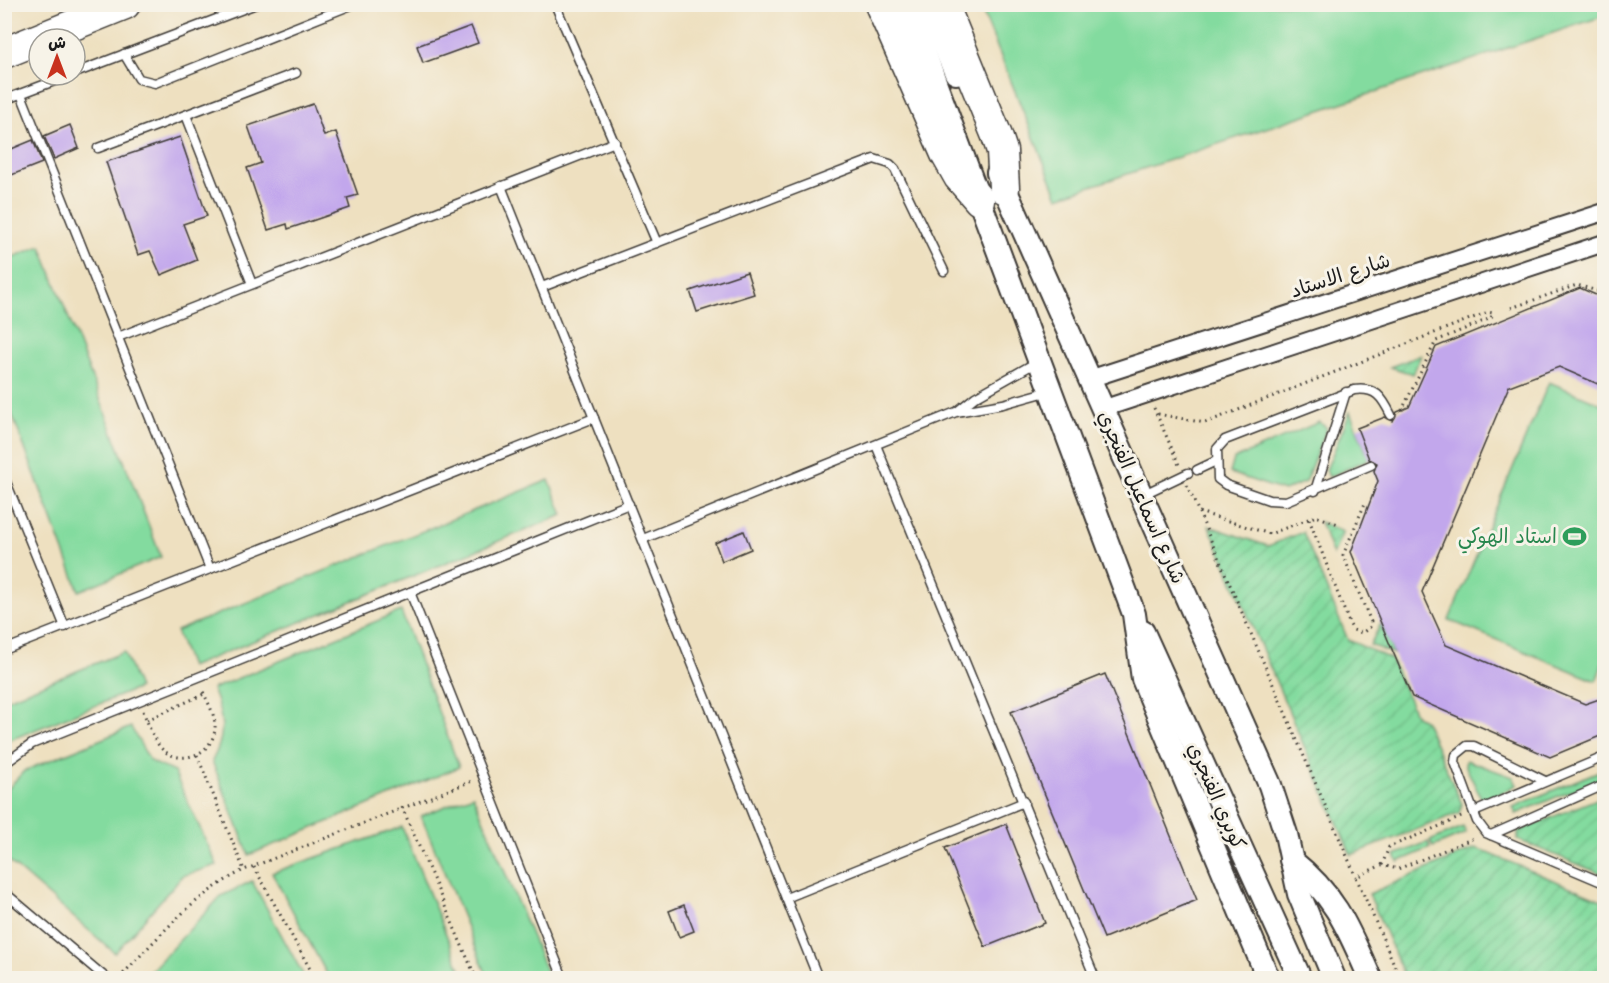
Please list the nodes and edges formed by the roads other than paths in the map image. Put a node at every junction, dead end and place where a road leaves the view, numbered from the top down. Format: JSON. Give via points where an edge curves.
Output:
{"nodes":[{"id":1,"x":125,"y":4,"type":"edge"},
{"id":2,"x":256,"y":4,"type":"edge"},
{"id":3,"x":354,"y":4,"type":"edge"},
{"id":4,"x":555,"y":4,"type":"edge"},
{"id":5,"x":880,"y":4,"type":"edge"},
{"id":6,"x":906,"y":4,"type":"edge"},
{"id":7,"x":926,"y":4,"type":"edge"},
{"id":8,"x":943,"y":4,"type":"edge"},
{"id":9,"x":4,"y":52,"type":"edge"},
{"id":10,"x":124,"y":54,"type":"junction"},
{"id":11,"x":87,"y":68,"type":"edge"},
{"id":12,"x":296,"y":74,"type":"dead end"},
{"id":13,"x":39,"y":87,"type":"edge"},
{"id":14,"x":21,"y":94,"type":"junction"},
{"id":15,"x":4,"y":100,"type":"edge"},
{"id":16,"x":186,"y":115,"type":"junction"},
{"id":17,"x":615,"y":142,"type":"junction"},
{"id":18,"x":98,"y":148,"type":"dead end"},
{"id":19,"x":501,"y":186,"type":"junction"},
{"id":20,"x":992,"y":194,"type":"junction"},
{"id":21,"x":1605,"y":212,"type":"edge"},
{"id":22,"x":657,"y":243,"type":"junction"},
{"id":23,"x":1605,"y":243,"type":"edge"},
{"id":24,"x":944,"y":271,"type":"dead end"},
{"id":25,"x":252,"y":284,"type":"junction"},
{"id":26,"x":542,"y":287,"type":"junction"},
{"id":27,"x":118,"y":337,"type":"junction"},
{"id":28,"x":1038,"y":361,"type":"junction"},
{"id":29,"x":1089,"y":379,"type":"junction"},
{"id":30,"x":1050,"y":391,"type":"junction"},
{"id":31,"x":1347,"y":392,"type":"junction"},
{"id":32,"x":1102,"y":409,"type":"junction"},
{"id":33,"x":956,"y":412,"type":"junction"},
{"id":34,"x":1391,"y":415,"type":"dead end"},
{"id":35,"x":594,"y":418,"type":"junction"},
{"id":36,"x":876,"y":445,"type":"junction"},
{"id":37,"x":1216,"y":461,"type":"junction"},
{"id":38,"x":1371,"y":465,"type":"dead end"},
{"id":39,"x":1197,"y":470,"type":"dead end"},
{"id":40,"x":1185,"y":475,"type":"road end"},
{"id":41,"x":4,"y":477,"type":"edge"},
{"id":42,"x":1315,"y":491,"type":"junction"},
{"id":43,"x":1142,"y":495,"type":"junction"},
{"id":44,"x":629,"y":504,"type":"junction"},
{"id":45,"x":643,"y":539,"type":"junction"},
{"id":46,"x":210,"y":569,"type":"junction"},
{"id":47,"x":410,"y":592,"type":"junction"},
{"id":48,"x":1134,"y":614,"type":"junction"},
{"id":49,"x":65,"y":627,"type":"junction"},
{"id":50,"x":4,"y":650,"type":"edge"},
{"id":51,"x":1605,"y":756,"type":"edge"},
{"id":52,"x":4,"y":764,"type":"edge"},
{"id":53,"x":1545,"y":781,"type":"junction"},
{"id":54,"x":1605,"y":785,"type":"edge"},
{"id":55,"x":1024,"y":802,"type":"junction"},
{"id":56,"x":1474,"y":812,"type":"junction"},
{"id":57,"x":1491,"y":836,"type":"junction"},
{"id":58,"x":1291,"y":860,"type":"junction"},
{"id":59,"x":1605,"y":883,"type":"edge"},
{"id":60,"x":4,"y":892,"type":"edge"},
{"id":61,"x":786,"y":898,"type":"junction"},
{"id":62,"x":106,"y":978,"type":"edge"},
{"id":63,"x":563,"y":978,"type":"edge"},
{"id":64,"x":818,"y":978,"type":"edge"},
{"id":65,"x":1095,"y":978,"type":"edge"},
{"id":66,"x":1268,"y":978,"type":"edge"},
{"id":67,"x":1300,"y":978,"type":"edge"},
{"id":68,"x":1334,"y":978,"type":"edge"},
{"id":69,"x":1370,"y":978,"type":"edge"}],
"edges":[{"from":1,"to":9,"type":"highway"},
{"from":2,"to":10,"type":"lane"},
{"from":3,"to":10,"type":"lane","via":[[155,83],[139,79]]},
{"from":4,"to":17,"type":"lane"},
{"from":5,"to":20,"type":"highway","via":[[959,177]]},
{"from":6,"to":20,"type":"main road","name":"شارع اسماعيل الفنجري"},
{"from":7,"to":20,"type":"main road","name":"شارع اسماعيل الفنجري"},
{"from":8,"to":20,"type":"highway","via":[[1000,143]]},
{"from":10,"to":11,"type":"lane"},
{"from":12,"to":16,"type":"lane"},
{"from":13,"to":14,"type":"lane"},
{"from":14,"to":15,"type":"lane"},
{"from":14,"to":27,"type":"lane"},
{"from":16,"to":18,"type":"lane"},
{"from":16,"to":25,"type":"lane"},
{"from":17,"to":19,"type":"lane"},
{"from":17,"to":22,"type":"lane"},
{"from":19,"to":25,"type":"lane"},
{"from":19,"to":26,"type":"lane"},
{"from":20,"to":28,"type":"main road","name":"شارع اسماعيل الفنجري"},
{"from":20,"to":29,"type":"main road","name":"شارع اسماعيل الفنجري"},
{"from":21,"to":29,"type":"street","name":"شارع الاستاد"},
{"from":22,"to":24,"type":"lane","via":[[874,159],[896,170]]},
{"from":22,"to":26,"type":"lane"},
{"from":23,"to":32,"type":"street"},
{"from":25,"to":27,"type":"lane"},
{"from":26,"to":35,"type":"lane"},
{"from":27,"to":46,"type":"lane"},
{"from":28,"to":30,"type":"main road","name":"شارع اسماعيل الفنجري"},
{"from":28,"to":33,"type":"lane"},
{"from":29,"to":32,"type":"main road","name":"شارع اسماعيل الفنجري"},
{"from":30,"to":33,"type":"lane"},
{"from":30,"to":48,"type":"main road","name":"شارع اسماعيل الفنجري"},
{"from":31,"to":34,"type":"lane","via":[[1376,392]]},
{"from":31,"to":37,"type":"lane","via":[[1225,440],[1217,448]]},
{"from":31,"to":42,"type":"lane"},
{"from":32,"to":43,"type":"main road","name":"شارع اسماعيل الفنجري"},
{"from":33,"to":36,"type":"lane"},
{"from":35,"to":44,"type":"lane"},
{"from":35,"to":46,"type":"lane"},
{"from":36,"to":45,"type":"lane"},
{"from":36,"to":55,"type":"lane"},
{"from":37,"to":39,"type":"lane"},
{"from":37,"to":42,"type":"lane","via":[[1222,482],[1269,500],[1286,501]]},
{"from":38,"to":42,"type":"lane"},
{"from":40,"to":43,"type":"lane"},
{"from":41,"to":49,"type":"lane"},
{"from":43,"to":58,"type":"main road","name":"شارع اسماعيل الفنجري","via":[[1270,785]]},
{"from":44,"to":45,"type":"lane"},
{"from":44,"to":47,"type":"lane"},
{"from":45,"to":61,"type":"lane"},
{"from":46,"to":49,"type":"lane"},
{"from":47,"to":52,"type":"lane","via":[[32,744]]},
{"from":47,"to":63,"type":"lane"},
{"from":48,"to":66,"type":"main road","name":"شارع اسماعيل الفنجري","via":[[1143,679]]},
{"from":48,"to":67,"type":"main road","name":"كوبري الفنجري"},
{"from":49,"to":50,"type":"lane"},
{"from":51,"to":53,"type":"lane"},
{"from":53,"to":56,"type":"lane"},
{"from":53,"to":56,"type":"lane","via":[[1467,746],[1455,762]]},
{"from":54,"to":57,"type":"lane"},
{"from":55,"to":61,"type":"lane"},
{"from":55,"to":65,"type":"lane"},
{"from":56,"to":57,"type":"lane","via":[[1480,828]]},
{"from":57,"to":59,"type":"lane"},
{"from":58,"to":68,"type":"main road","via":[[1299,894]]},
{"from":58,"to":69,"type":"main road","via":[[1316,880],[1336,906]]},
{"from":60,"to":62,"type":"lane"},
{"from":61,"to":64,"type":"lane"}]}
